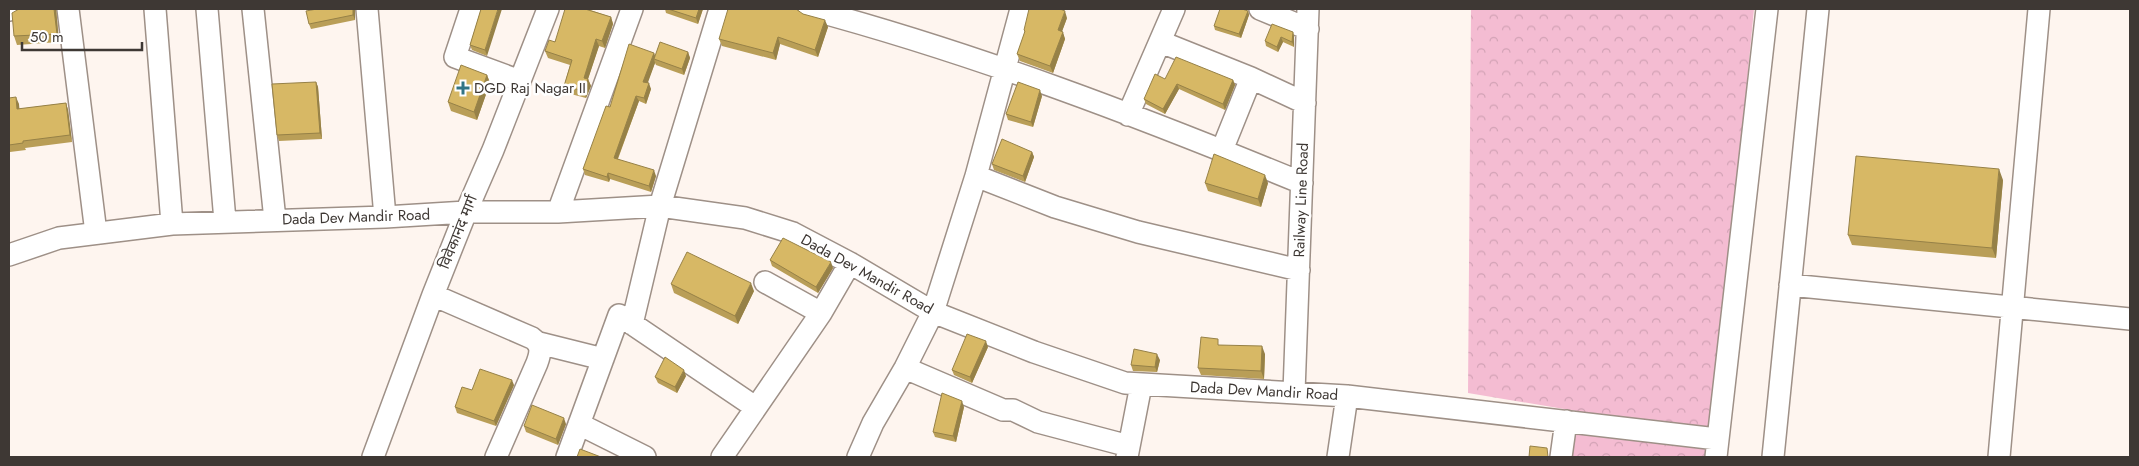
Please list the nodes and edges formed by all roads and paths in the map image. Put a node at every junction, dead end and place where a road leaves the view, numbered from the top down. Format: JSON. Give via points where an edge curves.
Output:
{"nodes":[{"id":1,"x":13,"y":9,"type":"edge"},
{"id":2,"x":68,"y":9,"type":"edge"},
{"id":3,"x":155,"y":9,"type":"edge"},
{"id":4,"x":207,"y":9,"type":"edge"},
{"id":5,"x":253,"y":9,"type":"edge"},
{"id":6,"x":367,"y":9,"type":"edge"},
{"id":7,"x":471,"y":9,"type":"edge"},
{"id":8,"x":548,"y":9,"type":"edge"},
{"id":9,"x":632,"y":9,"type":"edge"},
{"id":10,"x":720,"y":9,"type":"edge"},
{"id":11,"x":809,"y":9,"type":"edge"},
{"id":12,"x":1022,"y":9,"type":"edge"},
{"id":13,"x":1174,"y":9,"type":"edge"},
{"id":14,"x":1260,"y":9,"type":"edge"},
{"id":15,"x":1767,"y":9,"type":"edge"},
{"id":16,"x":1818,"y":9,"type":"edge"},
{"id":17,"x":2039,"y":9,"type":"edge"},
{"id":18,"x":9,"y":10,"type":"edge"},
{"id":19,"x":1308,"y":19,"type":"edge"},
{"id":20,"x":1161,"y":42,"type":"junction"},
{"id":21,"x":1005,"y":70,"type":"junction"},
{"id":22,"x":1251,"y":78,"type":"junction"},
{"id":23,"x":520,"y":81,"type":"junction"},
{"id":24,"x":1305,"y":103,"type":"junction"},
{"id":25,"x":1128,"y":115,"type":"junction"},
{"id":26,"x":1222,"y":150,"type":"junction"},
{"id":27,"x":976,"y":176,"type":"junction"},
{"id":28,"x":1302,"y":183,"type":"junction"},
{"id":29,"x":660,"y":206,"type":"junction"},
{"id":30,"x":466,"y":212,"type":"junction"},
{"id":31,"x":558,"y":212,"type":"junction"},
{"id":32,"x":385,"y":217,"type":"junction"},
{"id":33,"x":275,"y":220,"type":"junction"},
{"id":34,"x":225,"y":221,"type":"junction"},
{"id":35,"x":172,"y":224,"type":"junction"},
{"id":36,"x":96,"y":233,"type":"junction"},
{"id":37,"x":9,"y":256,"type":"edge"},
{"id":38,"x":850,"y":263,"type":"junction"},
{"id":39,"x":1299,"y":270,"type":"junction"},
{"id":40,"x":765,"y":282,"type":"dead end"},
{"id":41,"x":1790,"y":285,"type":"junction"},
{"id":42,"x":433,"y":295,"type":"junction"},
{"id":43,"x":2012,"y":309,"type":"junction"},
{"id":44,"x":933,"y":312,"type":"junction"},
{"id":45,"x":821,"y":313,"type":"junction"},
{"id":46,"x":2130,"y":319,"type":"edge"},
{"id":47,"x":632,"y":324,"type":"junction"},
{"id":48,"x":539,"y":343,"type":"junction"},
{"id":49,"x":603,"y":358,"type":"junction"},
{"id":50,"x":905,"y":368,"type":"junction"},
{"id":51,"x":1141,"y":386,"type":"junction"},
{"id":52,"x":1294,"y":392,"type":"junction"},
{"id":53,"x":1347,"y":396,"type":"junction"},
{"id":54,"x":755,"y":407,"type":"junction"},
{"id":55,"x":1566,"y":421,"type":"junction"},
{"id":56,"x":578,"y":424,"type":"junction"},
{"id":57,"x":1717,"y":448,"type":"edge"},
{"id":58,"x":1128,"y":452,"type":"edge"},
{"id":59,"x":373,"y":457,"type":"edge"},
{"id":60,"x":496,"y":457,"type":"edge"},
{"id":61,"x":566,"y":457,"type":"edge"},
{"id":62,"x":645,"y":457,"type":"edge"},
{"id":63,"x":722,"y":457,"type":"edge"},
{"id":64,"x":858,"y":457,"type":"edge"},
{"id":65,"x":1338,"y":457,"type":"edge"},
{"id":66,"x":1561,"y":457,"type":"edge"},
{"id":67,"x":1773,"y":457,"type":"edge"},
{"id":68,"x":2000,"y":457,"type":"edge"}],
"edges":[{"from":1,"to":18,"type":"street"},
{"from":2,"to":36,"type":"street"},
{"from":3,"to":35,"type":"street"},
{"from":4,"to":34,"type":"street"},
{"from":5,"to":33,"type":"street"},
{"from":6,"to":32,"type":"street"},
{"from":7,"to":23,"type":"street","via":[[455,58]]},
{"from":8,"to":23,"type":"street","name":"विवेकानंद मार्ग"},
{"from":9,"to":31,"type":"street"},
{"from":10,"to":29,"type":"street"},
{"from":11,"to":21,"type":"street"},
{"from":12,"to":21,"type":"street"},
{"from":13,"to":20,"type":"street"},
{"from":14,"to":19,"type":"street"},
{"from":15,"to":57,"type":"street"},
{"from":16,"to":41,"type":"street"},
{"from":17,"to":43,"type":"street"},
{"from":19,"to":24,"type":"street","name":"Railway Line Road"},
{"from":20,"to":22,"type":"street"},
{"from":20,"to":25,"type":"street"},
{"from":21,"to":25,"type":"street"},
{"from":21,"to":27,"type":"street"},
{"from":22,"to":24,"type":"street"},
{"from":22,"to":26,"type":"street"},
{"from":23,"to":30,"type":"street","name":"विवेकानंद मार्ग"},
{"from":24,"to":28,"type":"street","name":"Railway Line Road"},
{"from":25,"to":26,"type":"street"},
{"from":26,"to":28,"type":"street"},
{"from":27,"to":39,"type":"street","via":[[1055,207],[1138,232]]},
{"from":27,"to":44,"type":"street"},
{"from":28,"to":39,"type":"street","name":"Railway Line Road"},
{"from":29,"to":31,"type":"street","name":"Dada Dev Mandir Road"},
{"from":29,"to":38,"type":"street","name":"Dada Dev Mandir Road","via":[[745,218],[793,233]]},
{"from":29,"to":47,"type":"street"},
{"from":30,"to":31,"type":"street","name":"Dada Dev Mandir Road"},
{"from":30,"to":32,"type":"street","name":"Dada Dev Mandir Road"},
{"from":30,"to":42,"type":"street","name":"विवेकानंद मार्ग"},
{"from":32,"to":33,"type":"street","name":"Dada Dev Mandir Road"},
{"from":33,"to":34,"type":"street","name":"Dada Dev Mandir Road"},
{"from":34,"to":35,"type":"street","name":"Dada Dev Mandir Road"},
{"from":35,"to":36,"type":"street","name":"Dada Dev Mandir Road"},
{"from":36,"to":37,"type":"street","name":"Dada Dev Mandir Road","via":[[59,238]]},
{"from":38,"to":44,"type":"street","name":"Dada Dev Mandir Road"},
{"from":38,"to":45,"type":"street"},
{"from":39,"to":52,"type":"street","name":"Railway Line Road"},
{"from":40,"to":45,"type":"street"},
{"from":41,"to":43,"type":"street"},
{"from":41,"to":67,"type":"street"},
{"from":42,"to":48,"type":"street"},
{"from":42,"to":59,"type":"street","name":"विवेकानंद मार्ग"},
{"from":43,"to":46,"type":"street"},
{"from":43,"to":68,"type":"street"},
{"from":44,"to":50,"type":"street"},
{"from":44,"to":51,"type":"street","name":"Dada Dev Mandir Road","via":[[1034,352]]},
{"from":45,"to":54,"type":"street"},
{"from":47,"to":49,"type":"street","via":[[619,315]]},
{"from":47,"to":54,"type":"street"},
{"from":48,"to":49,"type":"street"},
{"from":48,"to":60,"type":"street","via":[[541,351],[537,363]]},
{"from":49,"to":56,"type":"street"},
{"from":50,"to":58,"type":"street","via":[[1003,410],[1013,410],[1038,422]]},
{"from":50,"to":64,"type":"street","via":[[873,423]]},
{"from":51,"to":52,"type":"street","name":"Dada Dev Mandir Road"},
{"from":51,"to":58,"type":"street"},
{"from":52,"to":53,"type":"street","name":"Dada Dev Mandir Road"},
{"from":53,"to":55,"type":"street","name":"Dada Dev Mandir Road"},
{"from":53,"to":65,"type":"street"},
{"from":54,"to":63,"type":"street"},
{"from":55,"to":57,"type":"street","name":"Dada Dev Mandir Road"},
{"from":55,"to":66,"type":"street"},
{"from":56,"to":61,"type":"street"},
{"from":56,"to":62,"type":"street"}]}
